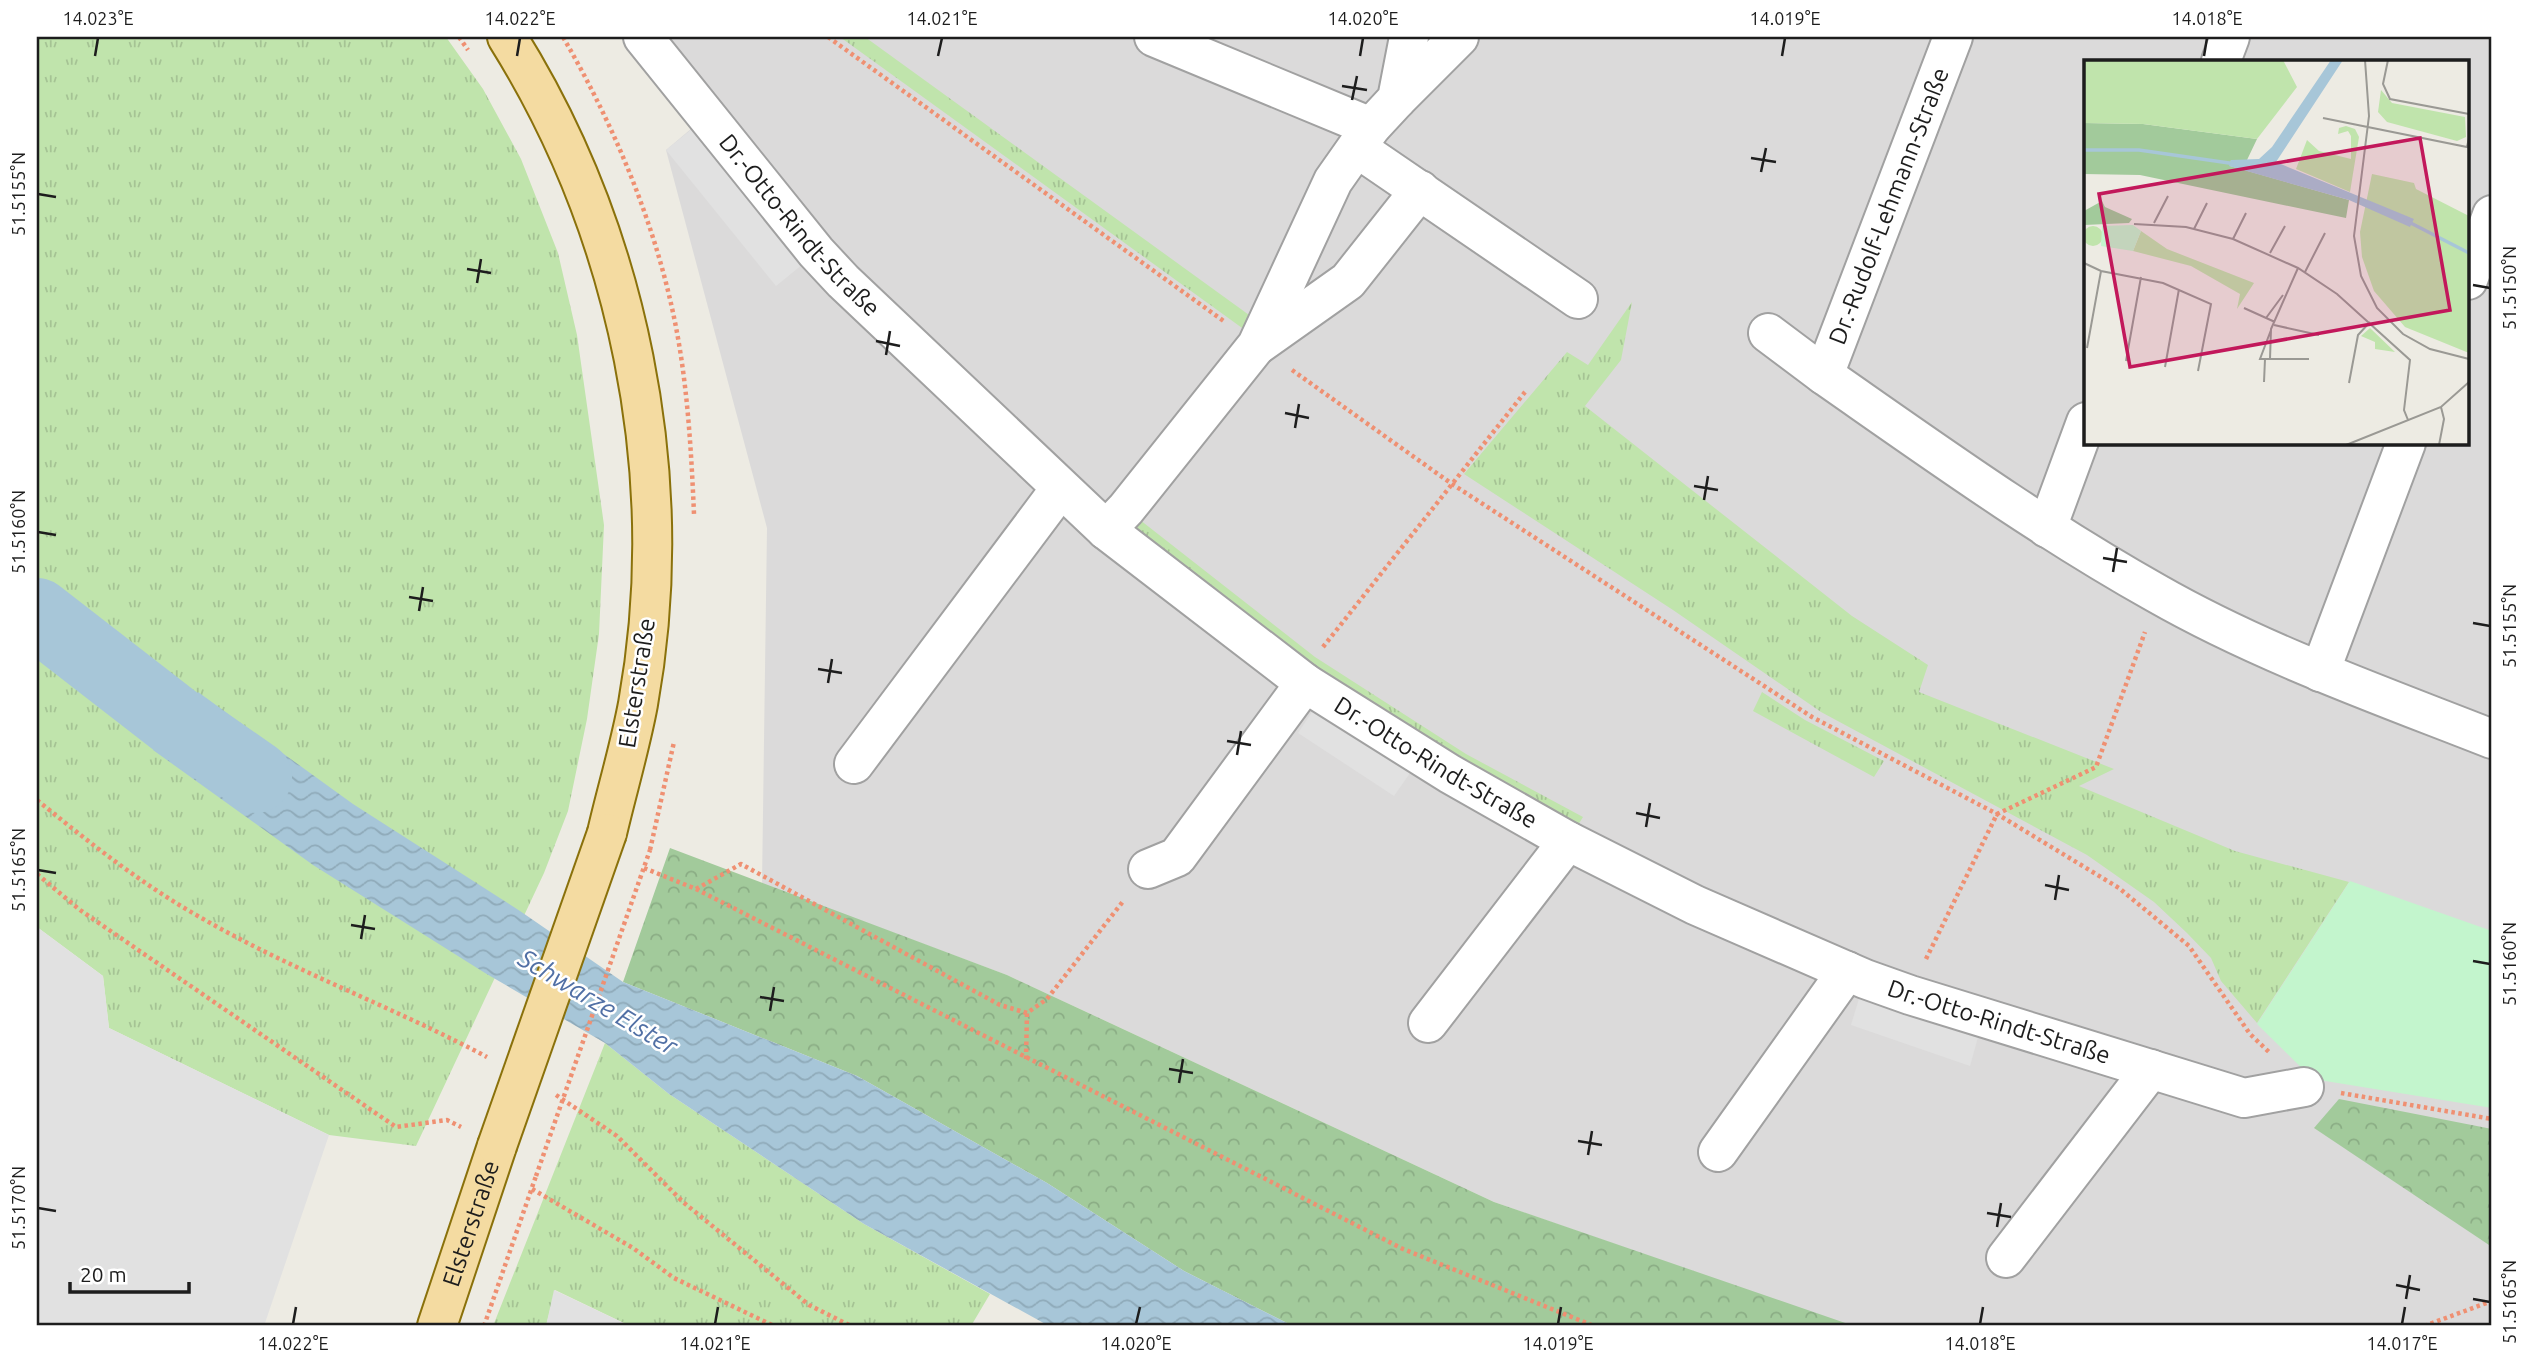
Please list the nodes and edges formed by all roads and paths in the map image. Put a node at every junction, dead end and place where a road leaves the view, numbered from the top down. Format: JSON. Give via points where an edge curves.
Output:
{"nodes":[{"id":1,"x":458,"y":37,"type":"edge"},
{"id":2,"x":507,"y":37,"type":"edge"},
{"id":3,"x":643,"y":37,"type":"edge"},
{"id":4,"x":828,"y":37,"type":"edge"},
{"id":5,"x":1154,"y":37,"type":"edge"},
{"id":6,"x":1409,"y":37,"type":"edge"},
{"id":7,"x":1459,"y":37,"type":"edge"},
{"id":8,"x":1953,"y":37,"type":"edge"},
{"id":9,"x":2230,"y":37,"type":"edge"},
{"id":10,"x":470,"y":53,"type":"dead end"},
{"id":11,"x":2221,"y":60,"type":"edge"},
{"id":12,"x":1397,"y":99,"type":"junction"},
{"id":13,"x":1364,"y":137,"type":"junction"},
{"id":14,"x":1420,"y":190,"type":"junction"},
{"id":15,"x":2492,"y":215,"type":"edge"},
{"id":16,"x":2470,"y":275,"type":"edge"},
{"id":17,"x":1577,"y":299,"type":"dead end"},
{"id":18,"x":1768,"y":333,"type":"dead end"},
{"id":19,"x":1257,"y":345,"type":"junction"},
{"id":20,"x":1824,"y":375,"type":"junction"},
{"id":21,"x":1525,"y":392,"type":"dead end"},
{"id":22,"x":2084,"y":427,"type":"edge"},
{"id":23,"x":2406,"y":444,"type":"edge"},
{"id":24,"x":1452,"y":484,"type":"junction"},
{"id":25,"x":1059,"y":489,"type":"junction"},
{"id":26,"x":2047,"y":528,"type":"junction"},
{"id":27,"x":1106,"y":530,"type":"junction"},
{"id":28,"x":2158,"y":594,"type":"junction"},
{"id":29,"x":1310,"y":670,"type":"junction"},
{"id":30,"x":2320,"y":672,"type":"junction"},
{"id":31,"x":2492,"y":739,"type":"edge"},
{"id":32,"x":854,"y":764,"type":"dead end"},
{"id":33,"x":37,"y":800,"type":"edge"},
{"id":34,"x":1997,"y":814,"type":"junction"},
{"id":35,"x":1568,"y":841,"type":"junction"},
{"id":36,"x":650,"y":850,"type":"dead end"},
{"id":37,"x":644,"y":868,"type":"junction"},
{"id":38,"x":1148,"y":869,"type":"joint"},
{"id":39,"x":37,"y":874,"type":"edge"},
{"id":40,"x":696,"y":889,"type":"junction"},
{"id":41,"x":1921,"y":968,"type":"dead end"},
{"id":42,"x":1847,"y":971,"type":"junction"},
{"id":43,"x":1027,"y":1013,"type":"junction"},
{"id":44,"x":1428,"y":1023,"type":"dead end"},
{"id":45,"x":1026,"y":1059,"type":"junction"},
{"id":46,"x":495,"y":1061,"type":"dead end"},
{"id":47,"x":2151,"y":1069,"type":"junction"},
{"id":48,"x":2304,"y":1087,"type":"junction"},
{"id":49,"x":553,"y":1093,"type":"dead end"},
{"id":50,"x":2492,"y":1119,"type":"edge"},
{"id":51,"x":464,"y":1128,"type":"dead end"},
{"id":52,"x":1718,"y":1152,"type":"dead end"},
{"id":53,"x":532,"y":1189,"type":"junction"},
{"id":54,"x":2006,"y":1258,"type":"dead end"},
{"id":55,"x":2492,"y":1301,"type":"edge"},
{"id":56,"x":438,"y":1326,"type":"edge"},
{"id":57,"x":484,"y":1326,"type":"edge"},
{"id":58,"x":774,"y":1326,"type":"edge"},
{"id":59,"x":851,"y":1326,"type":"edge"},
{"id":60,"x":1594,"y":1326,"type":"edge"},
{"id":61,"x":2424,"y":1326,"type":"edge"}],
"edges":[{"from":1,"to":10,"type":"path"},
{"from":2,"to":56,"type":"main road","name":"Elsterstraße","bridge":true,"via":[[557,121],[612,267],[647,440],[649,610],[638,704],[607,833]]},
{"from":3,"to":25,"type":"street","name":"Dr.-Otto-Rindt-Straße","via":[[816,252]]},
{"from":4,"to":19,"type":"path"},
{"from":5,"to":13,"type":"street"},
{"from":6,"to":12,"type":"street"},
{"from":7,"to":12,"type":"street"},
{"from":8,"to":20,"type":"street","name":"Dr.-Rudolf-Lehmann-Straße"},
{"from":9,"to":11,"type":"street"},
{"from":12,"to":13,"type":"street"},
{"from":13,"to":14,"type":"street"},
{"from":13,"to":19,"type":"street","via":[[1334,181]]},
{"from":14,"to":17,"type":"street"},
{"from":14,"to":19,"type":"street","via":[[1348,281]]},
{"from":15,"to":16,"type":"street"},
{"from":18,"to":20,"type":"street","name":"Dr.-Rudolf-Lehmann-Straße"},
{"from":19,"to":24,"type":"path"},
{"from":19,"to":27,"type":"street"},
{"from":20,"to":26,"type":"street","name":"Dr.-Rudolf-Lehmann-Straße"},
{"from":21,"to":24,"type":"path"},
{"from":22,"to":26,"type":"street"},
{"from":23,"to":30,"type":"street"},
{"from":24,"to":29,"type":"path"},
{"from":24,"to":34,"type":"path","via":[[1812,717]]},
{"from":25,"to":27,"type":"street","name":"Dr.-Otto-Rindt-Straße"},
{"from":25,"to":32,"type":"street"},
{"from":26,"to":28,"type":"street","name":"Dr.-Rudolf-Lehmann-Straße"},
{"from":27,"to":29,"type":"street","name":"Dr.-Otto-Rindt-Straße"},
{"from":28,"to":30,"type":"street","name":"Dr.-Rudolf-Lehmann-Straße"},
{"from":28,"to":34,"type":"path","via":[[2095,767]]},
{"from":29,"to":35,"type":"street","name":"Dr.-Otto-Rindt-Straße","via":[[1450,774]]},
{"from":29,"to":38,"type":"street","via":[[1177,857]]},
{"from":30,"to":31,"type":"street","name":"Dr.-Rudolf-Lehmann-Straße"},
{"from":33,"to":46,"type":"path","via":[[123,870],[205,920]]},
{"from":34,"to":41,"type":"path"},
{"from":34,"to":48,"type":"path","via":[[2119,888],[2189,946],[2250,1034]]},
{"from":35,"to":42,"type":"street","name":"Dr.-Otto-Rindt-Straße","via":[[1695,905]]},
{"from":35,"to":44,"type":"street","name":"Dr.-Otto-Rindt-Straße"},
{"from":36,"to":37,"type":"path","bridge":true},
{"from":37,"to":40,"type":"path"},
{"from":37,"to":53,"type":"path","bridge":true},
{"from":38,"to":43,"type":"path","via":[[1047,999]]},
{"from":39,"to":51,"type":"path","via":[[80,910],[396,1127],[447,1120]]},
{"from":40,"to":43,"type":"path","via":[[741,864],[1000,1005]]},
{"from":40,"to":45,"type":"path"},
{"from":42,"to":47,"type":"street","name":"Dr.-Otto-Rindt-Straße","via":[[1995,1023]]},
{"from":42,"to":52,"type":"street"},
{"from":43,"to":45,"type":"path"},
{"from":45,"to":60,"type":"path","via":[[1403,1249]]},
{"from":47,"to":48,"type":"street","name":"Dr.-Otto-Rindt-Straße","via":[[2244,1098]]},
{"from":47,"to":54,"type":"street","name":"Dr.-Otto-Rindt-Straße"},
{"from":48,"to":50,"type":"path"},
{"from":49,"to":59,"type":"path","via":[[617,1136],[683,1202],[809,1305]]},
{"from":53,"to":57,"type":"path"},
{"from":53,"to":58,"type":"path","via":[[633,1248],[674,1278]]},
{"from":55,"to":61,"type":"path"}]}
